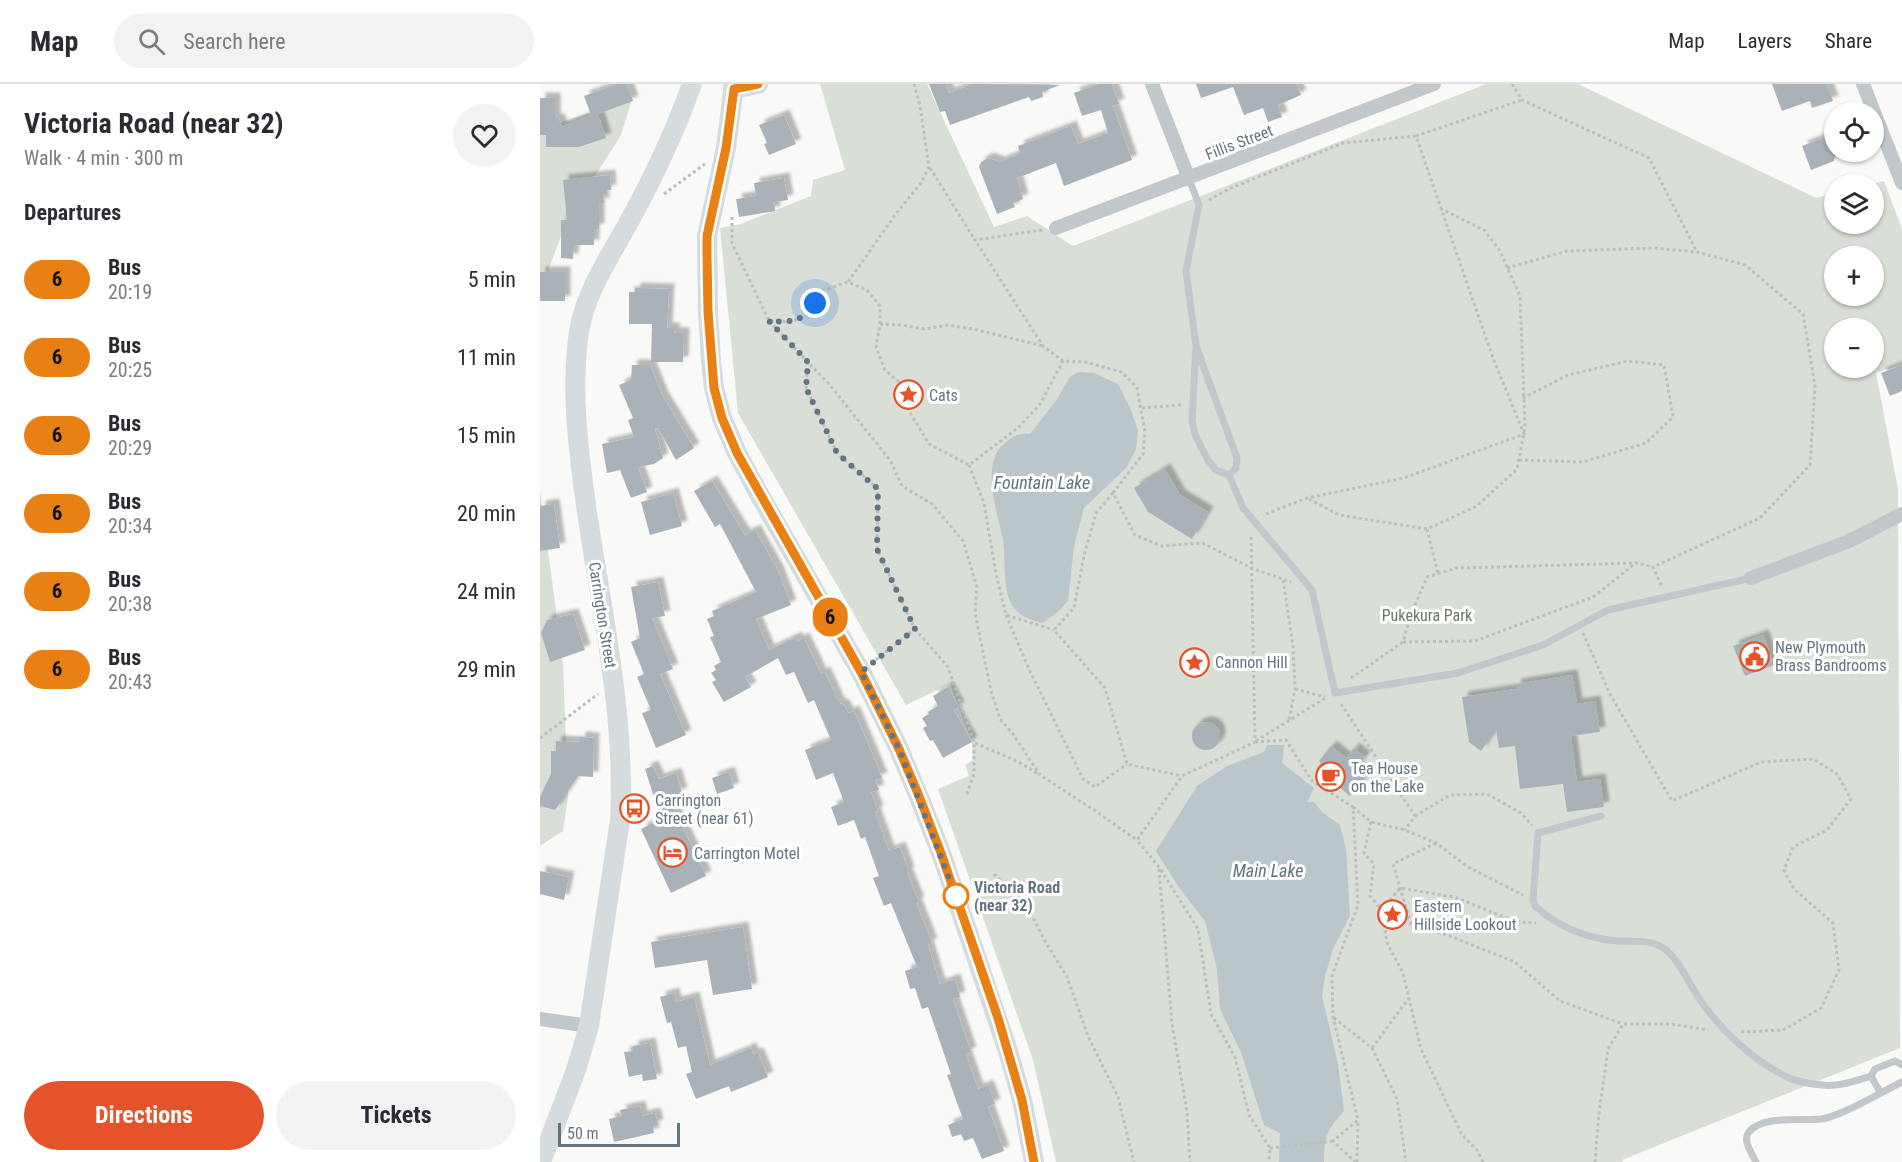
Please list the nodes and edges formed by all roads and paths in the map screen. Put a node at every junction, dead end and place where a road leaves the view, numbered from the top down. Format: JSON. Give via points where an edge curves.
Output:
{"nodes":[{"id":1,"x":692,"y":84,"type":"edge"},
{"id":2,"x":758,"y":84,"type":"edge"},
{"id":3,"x":914,"y":84,"type":"edge"},
{"id":4,"x":1152,"y":84,"type":"edge"},
{"id":5,"x":1434,"y":84,"type":"edge"},
{"id":6,"x":1512,"y":84,"type":"edge"},
{"id":7,"x":1863,"y":84,"type":"edge"},
{"id":8,"x":734,"y":86,"type":"edge"},
{"id":9,"x":1522,"y":100,"type":"junction"},
{"id":10,"x":1416,"y":136,"type":"junction"},
{"id":11,"x":726,"y":148,"type":"junction"},
{"id":12,"x":929,"y":167,"type":"junction"},
{"id":13,"x":1189,"y":179,"type":"junction"},
{"id":14,"x":1902,"y":183,"type":"edge"},
{"id":15,"x":656,"y":201,"type":"dead end"},
{"id":16,"x":1199,"y":205,"type":"junction"},
{"id":17,"x":1441,"y":208,"type":"junction"},
{"id":18,"x":732,"y":217,"type":"dead end"},
{"id":19,"x":1056,"y":228,"type":"joint"},
{"id":20,"x":975,"y":240,"type":"junction"},
{"id":21,"x":1697,"y":252,"type":"junction"},
{"id":22,"x":1507,"y":268,"type":"junction"},
{"id":23,"x":848,"y":282,"type":"junction"},
{"id":24,"x":769,"y":321,"type":"junction"},
{"id":25,"x":880,"y":324,"type":"junction"},
{"id":26,"x":1042,"y":346,"type":"junction"},
{"id":27,"x":1196,"y":346,"type":"junction"},
{"id":28,"x":1063,"y":361,"type":"junction"},
{"id":29,"x":808,"y":362,"type":"junction"},
{"id":30,"x":1523,"y":398,"type":"junction"},
{"id":31,"x":1193,"y":405,"type":"junction"},
{"id":32,"x":1142,"y":408,"type":"junction"},
{"id":33,"x":1524,"y":434,"type":"junction"},
{"id":34,"x":1519,"y":460,"type":"junction"},
{"id":35,"x":969,"y":465,"type":"junction"},
{"id":36,"x":1229,"y":475,"type":"junction"},
{"id":37,"x":1113,"y":493,"type":"junction"},
{"id":38,"x":1307,"y":498,"type":"junction"},
{"id":39,"x":1902,"y":514,"type":"edge"},
{"id":40,"x":1251,"y":519,"type":"junction"},
{"id":41,"x":1427,"y":529,"type":"junction"},
{"id":42,"x":1637,"y":563,"type":"junction"},
{"id":43,"x":1653,"y":567,"type":"junction"},
{"id":44,"x":1251,"y":568,"type":"junction"},
{"id":45,"x":1438,"y":574,"type":"junction"},
{"id":46,"x":1751,"y":578,"type":"joint"},
{"id":47,"x":1284,"y":579,"type":"junction"},
{"id":48,"x":1312,"y":590,"type":"junction"},
{"id":49,"x":1666,"y":597,"type":"junction"},
{"id":50,"x":1006,"y":615,"type":"junction"},
{"id":51,"x":1579,"y":625,"type":"junction"},
{"id":52,"x":915,"y":629,"type":"junction"},
{"id":53,"x":1054,"y":630,"type":"junction"},
{"id":54,"x":1403,"y":642,"type":"junction"},
{"id":55,"x":861,"y":672,"type":"junction"},
{"id":56,"x":613,"y":683,"type":"junction"},
{"id":57,"x":1295,"y":689,"type":"junction"},
{"id":58,"x":1331,"y":695,"type":"junction"},
{"id":59,"x":1288,"y":721,"type":"junction"},
{"id":60,"x":540,"y":738,"type":"edge"},
{"id":61,"x":1255,"y":742,"type":"junction"},
{"id":62,"x":974,"y":743,"type":"junction"},
{"id":63,"x":1127,"y":764,"type":"junction"},
{"id":64,"x":1040,"y":776,"type":"junction"},
{"id":65,"x":1182,"y":776,"type":"junction"},
{"id":66,"x":966,"y":796,"type":"dead end"},
{"id":67,"x":1353,"y":807,"type":"junction"},
{"id":68,"x":1415,"y":816,"type":"junction"},
{"id":69,"x":1601,"y":816,"type":"dead end"},
{"id":70,"x":1371,"y":822,"type":"junction"},
{"id":71,"x":1405,"y":830,"type":"junction"},
{"id":72,"x":1538,"y":833,"type":"junction"},
{"id":73,"x":1137,"y":840,"type":"junction"},
{"id":74,"x":1436,"y":843,"type":"junction"},
{"id":75,"x":1159,"y":867,"type":"junction"},
{"id":76,"x":994,"y":874,"type":"dead end"},
{"id":77,"x":1400,"y":888,"type":"junction"},
{"id":78,"x":1533,"y":900,"type":"junction"},
{"id":79,"x":1382,"y":910,"type":"junction"},
{"id":80,"x":1562,"y":925,"type":"junction"},
{"id":81,"x":1409,"y":998,"type":"junction"},
{"id":82,"x":1333,"y":1017,"type":"junction"},
{"id":83,"x":540,"y":1019,"type":"edge"},
{"id":84,"x":1623,"y":1024,"type":"junction"},
{"id":85,"x":589,"y":1026,"type":"junction"},
{"id":86,"x":1727,"y":1033,"type":"junction"},
{"id":87,"x":1372,"y":1048,"type":"junction"},
{"id":88,"x":1902,"y":1065,"type":"edge"},
{"id":89,"x":1871,"y":1076,"type":"junction"},
{"id":90,"x":1902,"y":1082,"type":"edge"},
{"id":91,"x":1880,"y":1092,"type":"junction"},
{"id":92,"x":1358,"y":1120,"type":"junction"},
{"id":93,"x":1334,"y":1141,"type":"junction"},
{"id":94,"x":1270,"y":1148,"type":"junction"},
{"id":95,"x":543,"y":1151,"type":"edge"},
{"id":96,"x":1034,"y":1162,"type":"edge"},
{"id":97,"x":1134,"y":1162,"type":"edge"},
{"id":98,"x":1190,"y":1162,"type":"edge"},
{"id":99,"x":1269,"y":1162,"type":"edge"},
{"id":100,"x":1356,"y":1162,"type":"edge"},
{"id":101,"x":1406,"y":1162,"type":"edge"},
{"id":102,"x":1483,"y":1162,"type":"edge"},
{"id":103,"x":1595,"y":1162,"type":"edge"},
{"id":104,"x":1756,"y":1162,"type":"edge"}],
"edges":[{"from":1,"to":56,"type":"street","name":"Carrington Street","via":[[664,155],[594,285],[579,331],[578,435]]},
{"from":2,"to":8,"type":"street"},
{"from":3,"to":12,"type":"path"},
{"from":4,"to":13,"type":"street"},
{"from":5,"to":13,"type":"street","name":"Fillis Street"},
{"from":6,"to":9,"type":"path"},
{"from":7,"to":14,"type":"street"},
{"from":8,"to":11,"type":"street"},
{"from":9,"to":10,"type":"path"},
{"from":9,"to":21,"type":"path","via":[[1649,158]]},
{"from":10,"to":16,"type":"path","via":[[1343,143]]},
{"from":10,"to":17,"type":"path"},
{"from":11,"to":15,"type":"path"},
{"from":11,"to":55,"type":"street","via":[[707,236],[714,388],[737,453]]},
{"from":12,"to":20,"type":"path"},
{"from":12,"to":23,"type":"path"},
{"from":13,"to":16,"type":"lane"},
{"from":13,"to":19,"type":"street","name":"Fillis Street"},
{"from":16,"to":27,"type":"lane","via":[[1186,271]]},
{"from":17,"to":22,"type":"path","via":[[1484,230]]},
{"from":17,"to":33,"type":"path"},
{"from":18,"to":24,"type":"path","via":[[732,243]]},
{"from":19,"to":20,"type":"path"},
{"from":20,"to":26,"type":"path"},
{"from":21,"to":22,"type":"path","via":[[1654,248],[1567,251]]},
{"from":21,"to":43,"type":"path","via":[[1745,265],[1803,314],[1815,386],[1810,465],[1760,518]]},
{"from":22,"to":30,"type":"path","via":[[1520,296]]},
{"from":23,"to":24,"type":"path","via":[[822,291],[807,315],[791,322]]},
{"from":23,"to":25,"type":"path","via":[[867,290],[880,306]]},
{"from":24,"to":29,"type":"path"},
{"from":25,"to":26,"type":"path","via":[[924,329],[948,325]]},
{"from":25,"to":35,"type":"path","via":[[876,347],[885,370],[899,382],[906,406],[929,444]]},
{"from":26,"to":28,"type":"path"},
{"from":27,"to":31,"type":"lane"},
{"from":27,"to":36,"type":"lane","via":[[1237,458],[1236,468]]},
{"from":28,"to":32,"type":"path","via":[[1085,362],[1122,372],[1137,388]]},
{"from":28,"to":35,"type":"path","via":[[1040,404],[1019,427]]},
{"from":29,"to":52,"type":"path","via":[[806,388],[837,453],[878,489],[877,549]]},
{"from":29,"to":64,"type":"path","via":[[890,460],[902,486],[932,504],[963,541],[976,587],[975,613],[1000,719]]},
{"from":30,"to":33,"type":"path"},
{"from":30,"to":34,"type":"path","via":[[1568,375],[1628,361],[1664,365],[1673,417],[1646,443],[1584,462]]},
{"from":31,"to":32,"type":"path"},
{"from":31,"to":36,"type":"lane","via":[[1192,421],[1201,448],[1216,470]]},
{"from":32,"to":37,"type":"path","via":[[1143,454]]},
{"from":33,"to":34,"type":"path"},
{"from":33,"to":38,"type":"path","via":[[1404,478]]},
{"from":34,"to":41,"type":"path","via":[[1517,469],[1477,506]]},
{"from":35,"to":50,"type":"path","via":[[984,503]]},
{"from":36,"to":40,"type":"lane"},
{"from":37,"to":44,"type":"path","via":[[1135,535],[1162,546],[1203,543]]},
{"from":37,"to":53,"type":"path","via":[[1096,513],[1074,608]]},
{"from":38,"to":40,"type":"path"},
{"from":38,"to":41,"type":"path","via":[[1339,515]]},
{"from":39,"to":46,"type":"street","via":[[1846,542]]},
{"from":40,"to":44,"type":"path"},
{"from":40,"to":48,"type":"lane"},
{"from":41,"to":45,"type":"path"},
{"from":42,"to":43,"type":"path"},
{"from":42,"to":45,"type":"path","via":[[1457,568]]},
{"from":42,"to":54,"type":"path","via":[[1593,597],[1475,642]]},
{"from":43,"to":49,"type":"path"},
{"from":44,"to":47,"type":"path"},
{"from":44,"to":61,"type":"path"},
{"from":45,"to":54,"type":"path","via":[[1427,577]]},
{"from":46,"to":49,"type":"lane"},
{"from":47,"to":48,"type":"path"},
{"from":47,"to":57,"type":"path"},
{"from":48,"to":58,"type":"lane"},
{"from":49,"to":51,"type":"lane","via":[[1608,610]]},
{"from":50,"to":53,"type":"path"},
{"from":50,"to":63,"type":"path","via":[[1083,779],[1095,787]]},
{"from":51,"to":58,"type":"lane","via":[[1543,645],[1458,673]]},
{"from":51,"to":86,"type":"path","via":[[1610,694],[1672,801],[1761,762],[1813,759],[1838,774],[1851,799],[1827,830],[1793,847],[1784,870],[1794,889],[1833,923],[1839,970],[1821,1008],[1783,1030]]},
{"from":52,"to":55,"type":"path"},
{"from":52,"to":62,"type":"path","via":[[948,667]]},
{"from":53,"to":63,"type":"path","via":[[1105,688]]},
{"from":54,"to":58,"type":"path"},
{"from":55,"to":96,"type":"street","via":[[899,749],[941,853],[1008,1051]]},
{"from":56,"to":60,"type":"path"},
{"from":56,"to":85,"type":"street","name":"Carrington Street","via":[[622,768],[620,820]]},
{"from":57,"to":58,"type":"path"},
{"from":57,"to":59,"type":"path"},
{"from":58,"to":59,"type":"path"},
{"from":58,"to":68,"type":"path"},
{"from":59,"to":61,"type":"path"},
{"from":61,"to":65,"type":"path"},
{"from":61,"to":67,"type":"path","via":[[1286,740],[1312,781]]},
{"from":62,"to":64,"type":"path","via":[[1020,761]]},
{"from":62,"to":66,"type":"path","via":[[974,774]]},
{"from":63,"to":65,"type":"path"},
{"from":64,"to":73,"type":"path"},
{"from":65,"to":73,"type":"path"},
{"from":67,"to":70,"type":"path"},
{"from":67,"to":82,"type":"path","via":[[1358,904],[1332,976]]},
{"from":68,"to":71,"type":"path"},
{"from":68,"to":72,"type":"path","via":[[1450,795],[1487,794],[1521,813]]},
{"from":69,"to":72,"type":"lane"},
{"from":70,"to":71,"type":"path"},
{"from":70,"to":79,"type":"path","via":[[1365,853],[1374,864],[1370,896]]},
{"from":71,"to":74,"type":"path"},
{"from":72,"to":78,"type":"lane"},
{"from":73,"to":75,"type":"path"},
{"from":74,"to":77,"type":"path","via":[[1393,864]]},
{"from":74,"to":78,"type":"path","via":[[1468,867]]},
{"from":75,"to":94,"type":"path","via":[[1198,929],[1211,1014],[1234,1057],[1249,1114]]},
{"from":75,"to":98,"type":"path","via":[[1172,1024],[1187,1112]]},
{"from":76,"to":97,"type":"path","via":[[1026,904],[1067,977],[1088,1036],[1118,1097]]},
{"from":77,"to":79,"type":"path"},
{"from":77,"to":80,"type":"path","via":[[1454,897],[1517,922]]},
{"from":77,"to":84,"type":"path","via":[[1411,924],[1515,962],[1560,1001]]},
{"from":78,"to":80,"type":"lane","via":[[1540,912]]},
{"from":79,"to":81,"type":"path","via":[[1387,943],[1403,973]]},
{"from":80,"to":86,"type":"lane","via":[[1591,937],[1653,943],[1665,949]]},
{"from":81,"to":87,"type":"path"},
{"from":81,"to":102,"type":"path","via":[[1421,1049],[1462,1135]]},
{"from":82,"to":87,"type":"path"},
{"from":82,"to":92,"type":"path"},
{"from":83,"to":85,"type":"street"},
{"from":84,"to":86,"type":"path","via":[[1671,1024]]},
{"from":84,"to":103,"type":"path","via":[[1608,1049]]},
{"from":85,"to":95,"type":"street","name":"Carrington Street"},
{"from":86,"to":89,"type":"lane","via":[[1788,1078],[1824,1086]]},
{"from":87,"to":101,"type":"path","via":[[1397,1099]]},
{"from":88,"to":89,"type":"lane","via":[[1895,1061],[1875,1068]]},
{"from":89,"to":91,"type":"lane"},
{"from":90,"to":91,"type":"lane"},
{"from":91,"to":104,"type":"lane","via":[[1830,1118],[1769,1121],[1755,1126],[1746,1140]]},
{"from":92,"to":93,"type":"path"},
{"from":92,"to":100,"type":"path"},
{"from":93,"to":94,"type":"path"},
{"from":93,"to":100,"type":"path"},
{"from":94,"to":99,"type":"path"}]}
